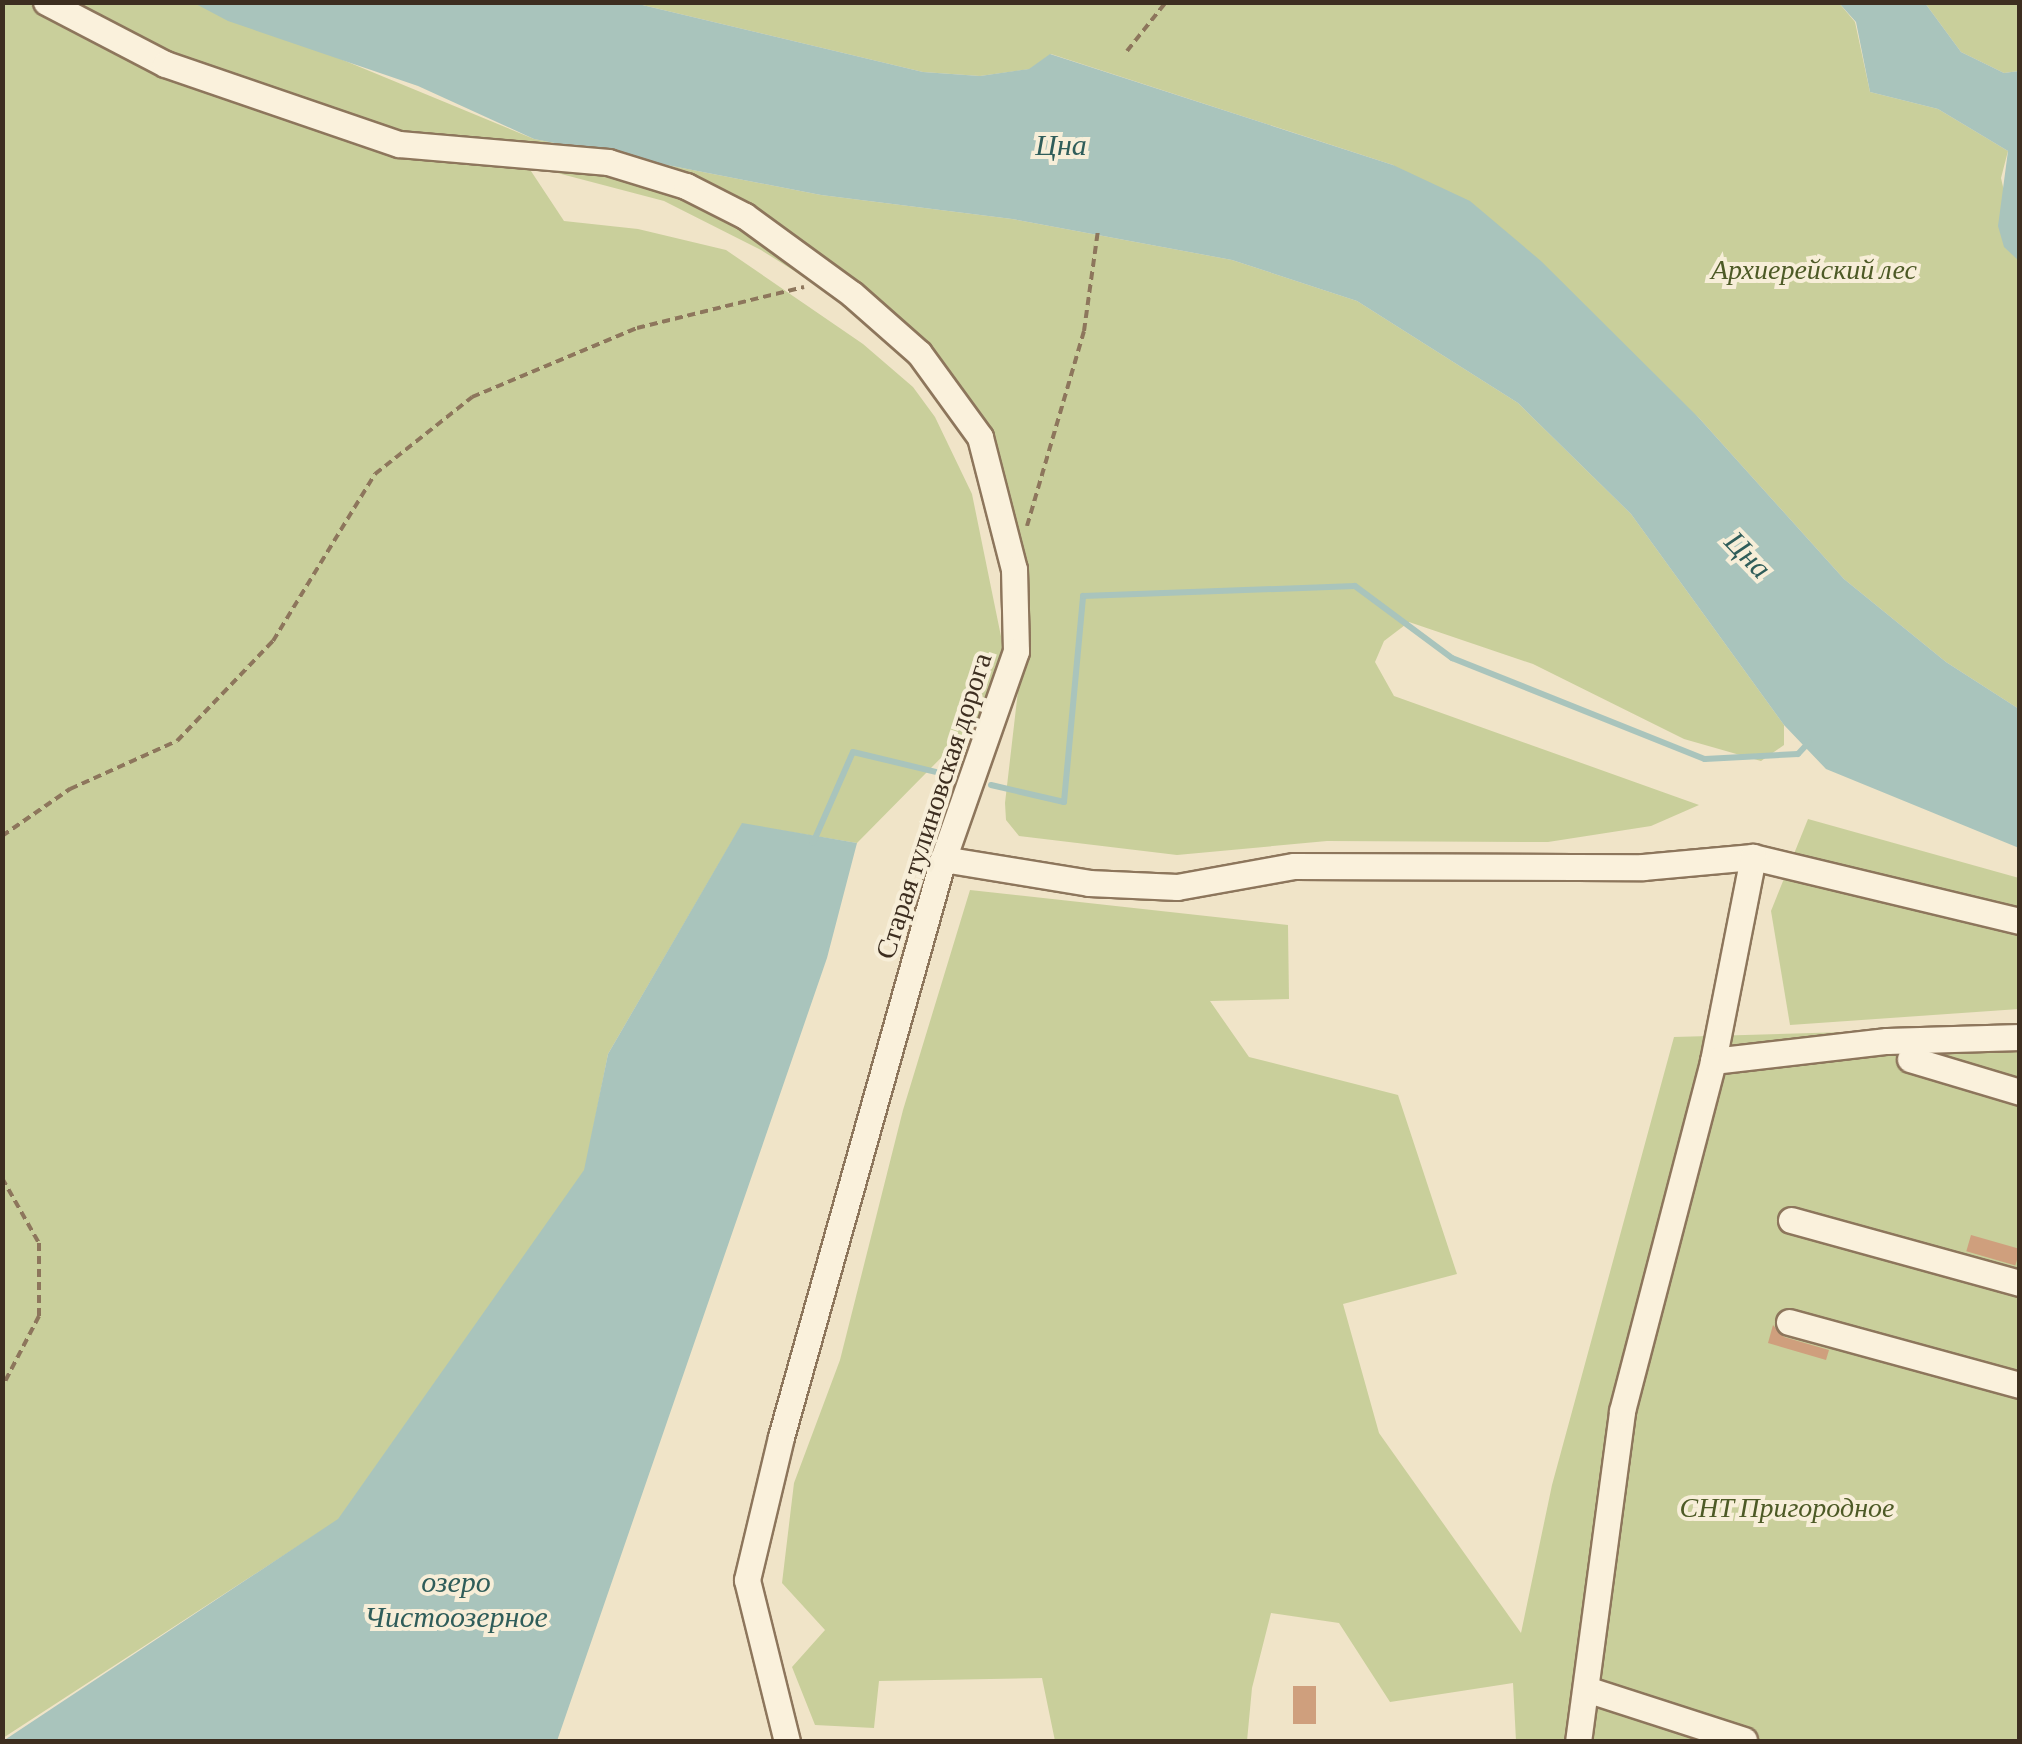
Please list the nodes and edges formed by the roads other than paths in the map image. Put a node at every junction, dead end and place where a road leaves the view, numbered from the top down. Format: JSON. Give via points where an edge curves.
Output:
{"nodes":[{"id":1,"x":46,"y":2,"type":"edge"},
{"id":2,"x":1753,"y":858,"type":"junction"},
{"id":3,"x":943,"y":860,"type":"junction"},
{"id":4,"x":2020,"y":921,"type":"edge"},
{"id":5,"x":2020,"y":1037,"type":"edge"},
{"id":6,"x":1910,"y":1059,"type":"dead end"},
{"id":7,"x":1713,"y":1062,"type":"junction"},
{"id":8,"x":2020,"y":1092,"type":"edge"},
{"id":9,"x":1791,"y":1220,"type":"dead end"},
{"id":10,"x":2020,"y":1282,"type":"edge"},
{"id":11,"x":1789,"y":1322,"type":"dead end"},
{"id":12,"x":2020,"y":1385,"type":"edge"},
{"id":13,"x":1589,"y":1690,"type":"junction"},
{"id":14,"x":1744,"y":1740,"type":"edge"},
{"id":15,"x":787,"y":1742,"type":"edge"},
{"id":16,"x":1578,"y":1742,"type":"edge"}],
"edges":[{"from":1,"to":3,"type":"street","name":"Старая тулиновская дорога","via":[[165,64],[399,144],[608,162],[686,186],[746,216],[919,354],[980,437],[1014,568],[1016,651]]},
{"from":2,"to":3,"type":"street","via":[[1643,867],[1294,866],[1176,886],[1088,883]]},
{"from":2,"to":4,"type":"street"},
{"from":2,"to":7,"type":"street"},
{"from":3,"to":15,"type":"street","name":"Старая тулиновская дорога","via":[[780,1437],[747,1580]]},
{"from":5,"to":7,"type":"street","via":[[1888,1041]]},
{"from":6,"to":8,"type":"street"},
{"from":7,"to":13,"type":"street","via":[[1622,1412]]},
{"from":9,"to":10,"type":"street"},
{"from":11,"to":12,"type":"street"},
{"from":13,"to":14,"type":"street"},
{"from":13,"to":16,"type":"street"}]}
